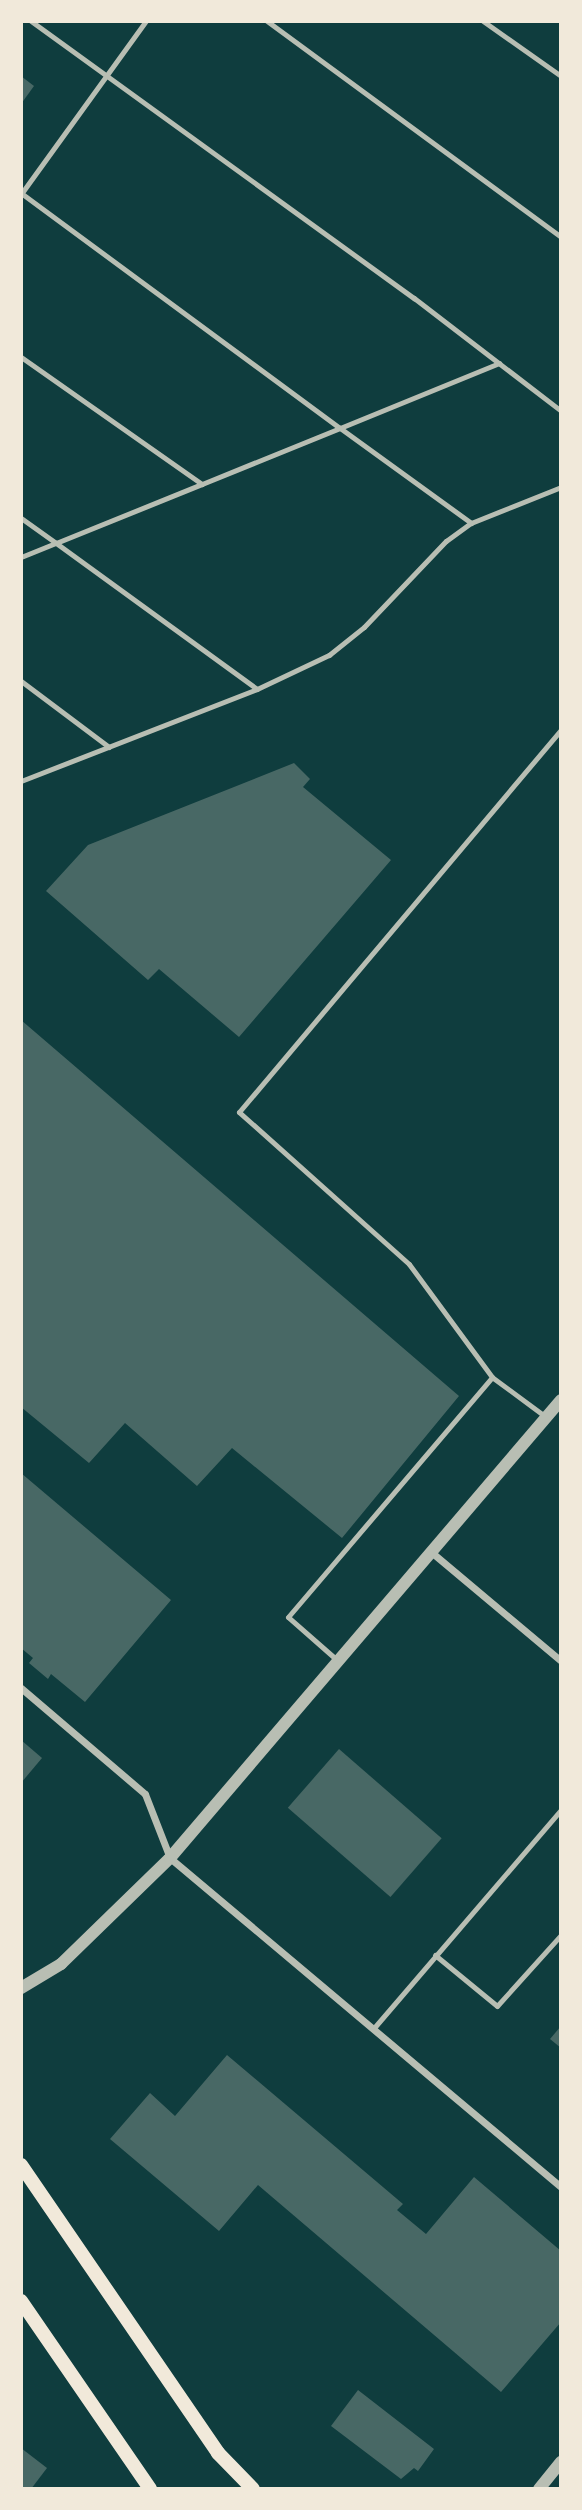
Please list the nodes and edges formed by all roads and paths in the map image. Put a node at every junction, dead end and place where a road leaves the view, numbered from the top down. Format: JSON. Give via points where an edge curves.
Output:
{"nodes":[{"id":1,"x":31,"y":21,"type":"edge"},
{"id":2,"x":146,"y":21,"type":"edge"},
{"id":3,"x":267,"y":21,"type":"edge"},
{"id":4,"x":483,"y":21,"type":"edge"},
{"id":5,"x":107,"y":75,"type":"junction"},
{"id":6,"x":561,"y":76,"type":"edge"},
{"id":7,"x":21,"y":194,"type":"edge"},
{"id":8,"x":561,"y":237,"type":"edge"},
{"id":9,"x":21,"y":357,"type":"edge"},
{"id":10,"x":499,"y":363,"type":"junction"},
{"id":11,"x":561,"y":411,"type":"edge"},
{"id":12,"x":340,"y":428,"type":"junction"},
{"id":13,"x":202,"y":484,"type":"junction"},
{"id":14,"x":561,"y":487,"type":"edge"},
{"id":15,"x":21,"y":518,"type":"edge"},
{"id":16,"x":471,"y":523,"type":"junction"},
{"id":17,"x":56,"y":543,"type":"junction"},
{"id":18,"x":21,"y":557,"type":"edge"},
{"id":19,"x":21,"y":681,"type":"edge"},
{"id":20,"x":257,"y":689,"type":"junction"},
{"id":21,"x":561,"y":730,"type":"edge"},
{"id":22,"x":109,"y":747,"type":"junction"},
{"id":23,"x":21,"y":781,"type":"edge"},
{"id":24,"x":492,"y":1377,"type":"junction"},
{"id":25,"x":561,"y":1400,"type":"edge"},
{"id":26,"x":545,"y":1417,"type":"junction"},
{"id":27,"x":429,"y":1551,"type":"junction"},
{"id":28,"x":337,"y":1660,"type":"junction"},
{"id":29,"x":561,"y":1661,"type":"edge"},
{"id":30,"x":21,"y":1688,"type":"edge"},
{"id":31,"x":561,"y":1810,"type":"edge"},
{"id":32,"x":170,"y":1858,"type":"junction"},
{"id":33,"x":561,"y":1936,"type":"edge"},
{"id":34,"x":436,"y":1955,"type":"junction"},
{"id":35,"x":21,"y":1988,"type":"edge"},
{"id":36,"x":373,"y":2029,"type":"junction"},
{"id":37,"x":21,"y":2165,"type":"edge"},
{"id":38,"x":561,"y":2187,"type":"edge"},
{"id":39,"x":21,"y":2301,"type":"edge"},
{"id":40,"x":561,"y":2462,"type":"edge"},
{"id":41,"x":150,"y":2489,"type":"edge"},
{"id":42,"x":253,"y":2489,"type":"edge"},
{"id":43,"x":539,"y":2489,"type":"edge"}],
"edges":[{"from":1,"to":5,"type":"lane"},
{"from":2,"to":5,"type":"lane"},
{"from":3,"to":8,"type":"lane"},
{"from":4,"to":6,"type":"lane"},
{"from":5,"to":7,"type":"lane"},
{"from":5,"to":10,"type":"lane"},
{"from":7,"to":12,"type":"lane"},
{"from":9,"to":13,"type":"lane"},
{"from":10,"to":11,"type":"lane"},
{"from":10,"to":12,"type":"lane"},
{"from":12,"to":13,"type":"lane"},
{"from":12,"to":16,"type":"lane"},
{"from":13,"to":17,"type":"lane"},
{"from":14,"to":16,"type":"lane"},
{"from":15,"to":17,"type":"lane"},
{"from":16,"to":20,"type":"lane","via":[[446,541],[364,627],[329,655]]},
{"from":17,"to":18,"type":"lane"},
{"from":17,"to":20,"type":"lane"},
{"from":19,"to":22,"type":"lane"},
{"from":20,"to":22,"type":"lane"},
{"from":21,"to":24,"type":"lane","via":[[239,1112],[410,1264]]},
{"from":22,"to":23,"type":"lane"},
{"from":24,"to":26,"type":"lane"},
{"from":24,"to":28,"type":"lane","via":[[288,1617]]},
{"from":25,"to":26,"type":"street"},
{"from":26,"to":27,"type":"street"},
{"from":27,"to":28,"type":"street"},
{"from":27,"to":29,"type":"street"},
{"from":28,"to":32,"type":"street"},
{"from":30,"to":32,"type":"street","via":[[145,1794]]},
{"from":31,"to":34,"type":"lane"},
{"from":32,"to":35,"type":"street","via":[[61,1964]]},
{"from":32,"to":36,"type":"street"},
{"from":33,"to":34,"type":"lane","via":[[497,2006]]},
{"from":34,"to":36,"type":"lane"},
{"from":36,"to":38,"type":"street"},
{"from":37,"to":42,"type":"main road","via":[[218,2453]]},
{"from":39,"to":41,"type":"main road"},
{"from":40,"to":43,"type":"street"}]}
